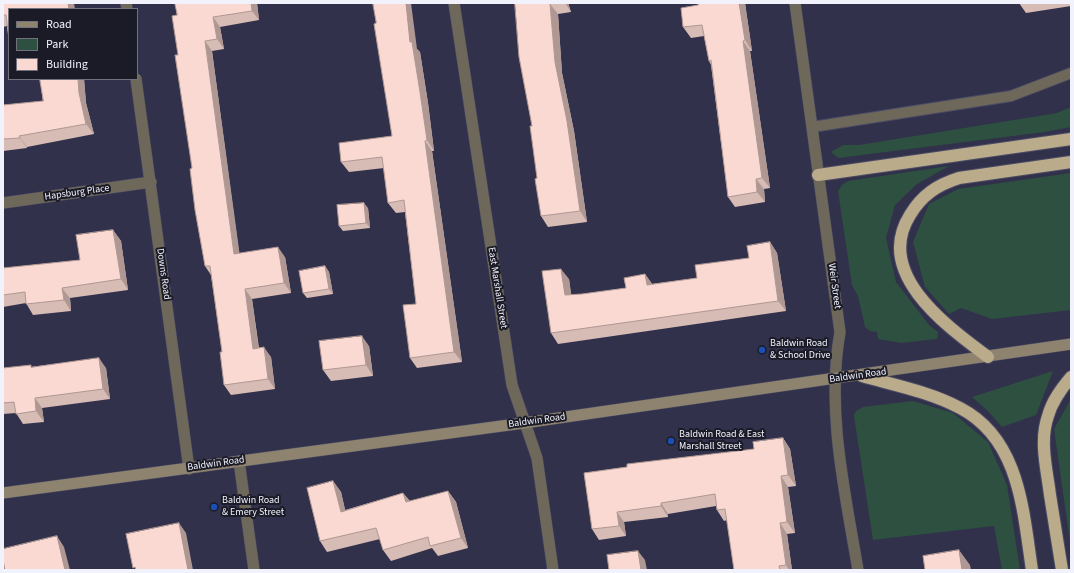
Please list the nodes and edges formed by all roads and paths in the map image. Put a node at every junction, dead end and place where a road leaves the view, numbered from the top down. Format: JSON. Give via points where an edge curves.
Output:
{"nodes":[{"id":1,"x":454,"y":3,"type":"edge"},
{"id":2,"x":794,"y":3,"type":"edge"},
{"id":3,"x":1071,"y":73,"type":"edge"},
{"id":4,"x":136,"y":80,"type":"edge"},
{"id":5,"x":812,"y":127,"type":"junction"},
{"id":6,"x":1071,"y":139,"type":"edge"},
{"id":7,"x":1071,"y":162,"type":"edge"},
{"id":8,"x":818,"y":175,"type":"junction"},
{"id":9,"x":151,"y":182,"type":"junction"},
{"id":10,"x":3,"y":203,"type":"edge"},
{"id":11,"x":1071,"y":344,"type":"edge"},
{"id":12,"x":988,"y":357,"type":"junction"},
{"id":13,"x":862,"y":376,"type":"junction"},
{"id":14,"x":1071,"y":377,"type":"edge"},
{"id":15,"x":836,"y":379,"type":"junction"},
{"id":16,"x":524,"y":424,"type":"junction"},
{"id":17,"x":239,"y":461,"type":"junction"},
{"id":18,"x":189,"y":469,"type":"junction"},
{"id":19,"x":3,"y":493,"type":"edge"},
{"id":20,"x":254,"y":570,"type":"edge"},
{"id":21,"x":553,"y":570,"type":"edge"},
{"id":22,"x":858,"y":570,"type":"edge"},
{"id":23,"x":1032,"y":570,"type":"edge"},
{"id":24,"x":1062,"y":570,"type":"edge"}],
"edges":[{"from":1,"to":16,"type":"street","name":"East Marshall Street","via":[[512,385]]},
{"from":2,"to":5,"type":"street","name":"Weir Street"},
{"from":3,"to":5,"type":"lane","via":[[1011,96]]},
{"from":4,"to":9,"type":"street","name":"Downs Road"},
{"from":5,"to":8,"type":"street","name":"Weir Street"},
{"from":6,"to":8,"type":"highway"},
{"from":7,"to":12,"type":"highway","via":[[946,182],[924,196],[907,219],[901,250],[903,266],[917,295],[943,323]]},
{"from":8,"to":15,"type":"street","name":"Weir Street","via":[[840,332]]},
{"from":9,"to":10,"type":"street","name":"Hapsburg Place"},
{"from":9,"to":18,"type":"street","name":"Downs Road"},
{"from":11,"to":12,"type":"main road","name":"Baldwin Road"},
{"from":12,"to":13,"type":"main road","name":"Baldwin Road"},
{"from":13,"to":15,"type":"main road","name":"Baldwin Road"},
{"from":13,"to":23,"type":"highway","via":[[949,402],[991,432],[1008,459],[1015,477]]},
{"from":14,"to":24,"type":"highway","via":[[1053,403],[1047,417],[1045,432],[1046,463]]},
{"from":15,"to":16,"type":"main road","name":"Baldwin Road"},
{"from":15,"to":22,"type":"street","name":"Weir Street","via":[[836,429]]},
{"from":16,"to":17,"type":"main road","name":"Baldwin Road"},
{"from":16,"to":21,"type":"street","name":"East Marshall Street","via":[[537,458]]},
{"from":17,"to":18,"type":"main road","name":"Baldwin Road"},
{"from":17,"to":20,"type":"street"},
{"from":18,"to":19,"type":"main road","name":"Baldwin Road"}]}
